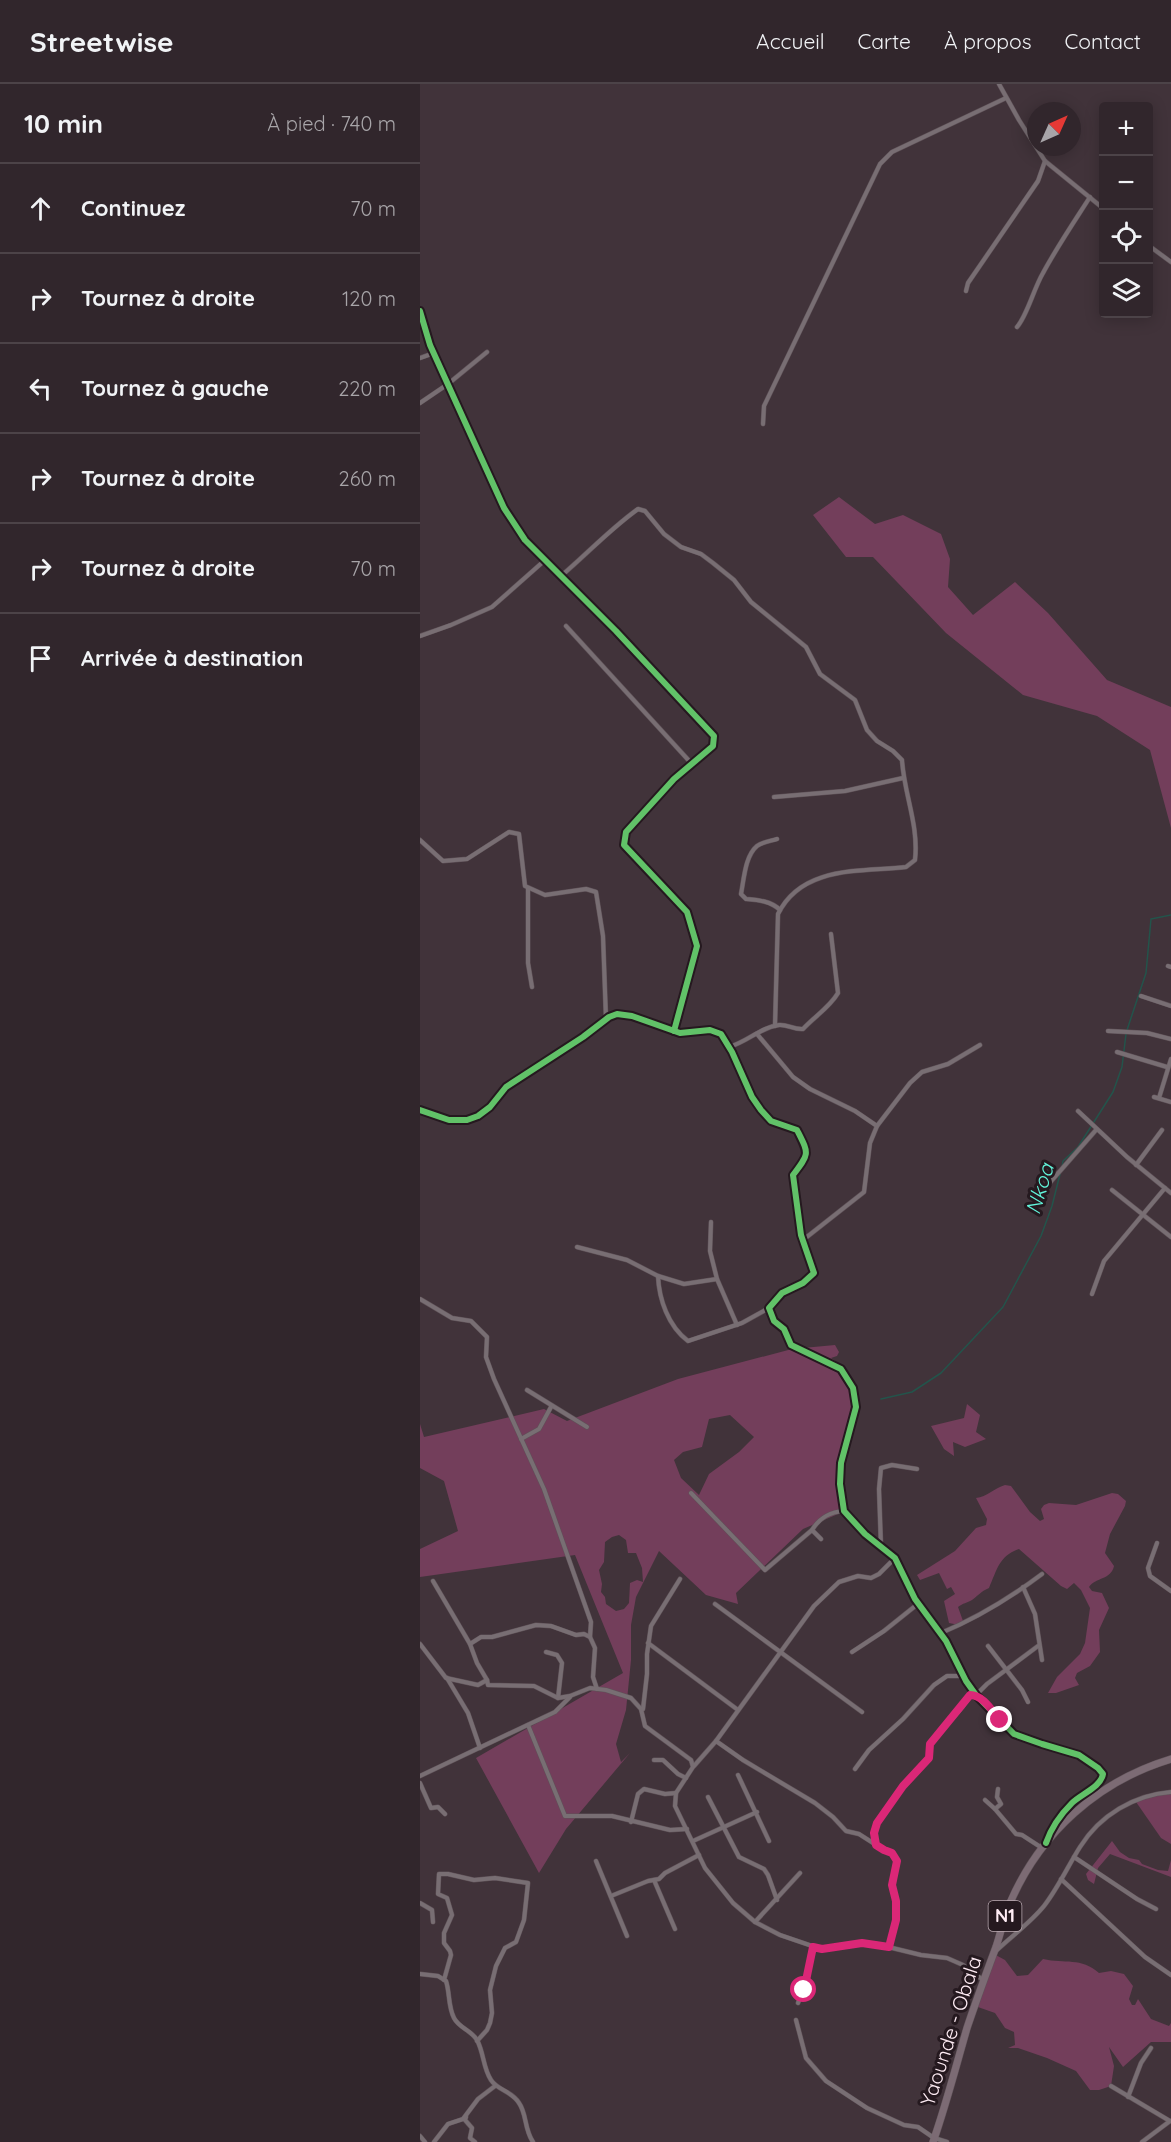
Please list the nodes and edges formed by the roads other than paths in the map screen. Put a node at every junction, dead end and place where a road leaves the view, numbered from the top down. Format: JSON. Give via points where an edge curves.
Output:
{"nodes":[{"id":1,"x":999,"y":84,"type":"edge"},
{"id":2,"x":1006,"y":98,"type":"junction"},
{"id":3,"x":1045,"y":160,"type":"junction"},
{"id":4,"x":1089,"y":197,"type":"junction"},
{"id":5,"x":1099,"y":205,"type":"edge"},
{"id":6,"x":1153,"y":248,"type":"edge"},
{"id":7,"x":1171,"y":262,"type":"edge"},
{"id":8,"x":966,"y":291,"type":"dead end"},
{"id":9,"x":420,"y":311,"type":"edge"},
{"id":10,"x":1017,"y":327,"type":"dead end"},
{"id":11,"x":487,"y":352,"type":"dead end"},
{"id":12,"x":434,"y":353,"type":"junction"},
{"id":13,"x":420,"y":358,"type":"edge"},
{"id":14,"x":448,"y":384,"type":"junction"},
{"id":15,"x":420,"y":404,"type":"edge"},
{"id":16,"x":763,"y":424,"type":"dead end"},
{"id":17,"x":544,"y":561,"type":"junction"},
{"id":18,"x":561,"y":576,"type":"junction"},
{"id":19,"x":566,"y":626,"type":"dead end"},
{"id":20,"x":420,"y":636,"type":"edge"},
{"id":21,"x":692,"y":764,"type":"junction"},
{"id":22,"x":903,"y":778,"type":"junction"},
{"id":23,"x":774,"y":796,"type":"dead end"},
{"id":24,"x":777,"y":839,"type":"dead end"},
{"id":25,"x":420,"y":840,"type":"edge"},
{"id":26,"x":528,"y":888,"type":"junction"},
{"id":27,"x":780,"y":910,"type":"junction"},
{"id":28,"x":831,"y":934,"type":"dead end"},
{"id":29,"x":532,"y":987,"type":"dead end"},
{"id":30,"x":1141,"y":996,"type":"dead end"},
{"id":31,"x":1171,"y":1006,"type":"edge"},
{"id":32,"x":606,"y":1020,"type":"junction"},
{"id":33,"x":775,"y":1026,"type":"junction"},
{"id":34,"x":674,"y":1031,"type":"junction"},
{"id":35,"x":1107,"y":1031,"type":"dead end"},
{"id":36,"x":756,"y":1034,"type":"junction"},
{"id":37,"x":1171,"y":1039,"type":"edge"},
{"id":38,"x":980,"y":1045,"type":"dead end"},
{"id":39,"x":729,"y":1047,"type":"junction"},
{"id":40,"x":1117,"y":1052,"type":"dead end"},
{"id":41,"x":1171,"y":1059,"type":"edge"},
{"id":42,"x":1167,"y":1067,"type":"junction"},
{"id":43,"x":1171,"y":1102,"type":"edge"},
{"id":44,"x":420,"y":1110,"type":"edge"},
{"id":45,"x":1078,"y":1111,"type":"dead end"},
{"id":46,"x":877,"y":1126,"type":"junction"},
{"id":47,"x":1096,"y":1130,"type":"junction"},
{"id":48,"x":1162,"y":1130,"type":"dead end"},
{"id":49,"x":1136,"y":1165,"type":"junction"},
{"id":50,"x":1046,"y":1187,"type":"dead end"},
{"id":51,"x":1165,"y":1188,"type":"junction"},
{"id":52,"x":1112,"y":1190,"type":"dead end"},
{"id":53,"x":1171,"y":1193,"type":"edge"},
{"id":54,"x":1143,"y":1215,"type":"junction"},
{"id":55,"x":711,"y":1222,"type":"dead end"},
{"id":56,"x":1171,"y":1237,"type":"edge"},
{"id":57,"x":802,"y":1240,"type":"junction"},
{"id":58,"x":577,"y":1247,"type":"dead end"},
{"id":59,"x":658,"y":1276,"type":"junction"},
{"id":60,"x":717,"y":1279,"type":"junction"},
{"id":61,"x":1092,"y":1294,"type":"dead end"},
{"id":62,"x":420,"y":1299,"type":"edge"},
{"id":63,"x":770,"y":1308,"type":"junction"},
{"id":64,"x":737,"y":1325,"type":"junction"},
{"id":65,"x":527,"y":1390,"type":"dead end"},
{"id":66,"x":551,"y":1407,"type":"junction"},
{"id":67,"x":587,"y":1427,"type":"dead end"},
{"id":68,"x":521,"y":1439,"type":"junction"},
{"id":69,"x":917,"y":1469,"type":"dead end"},
{"id":70,"x":691,"y":1493,"type":"dead end"},
{"id":71,"x":844,"y":1511,"type":"junction"},
{"id":72,"x":812,"y":1530,"type":"junction"},
{"id":73,"x":821,"y":1539,"type":"dead end"},
{"id":74,"x":1157,"y":1543,"type":"dead end"},
{"id":75,"x":881,"y":1546,"type":"junction"},
{"id":76,"x":895,"y":1558,"type":"junction"},
{"id":77,"x":1042,"y":1574,"type":"dead end"},
{"id":78,"x":680,"y":1579,"type":"dead end"},
{"id":79,"x":433,"y":1581,"type":"dead end"},
{"id":80,"x":1023,"y":1587,"type":"junction"},
{"id":81,"x":1171,"y":1591,"type":"edge"},
{"id":82,"x":919,"y":1603,"type":"junction"},
{"id":83,"x":715,"y":1604,"type":"dead end"},
{"id":84,"x":941,"y":1633,"type":"junction"},
{"id":85,"x":590,"y":1637,"type":"junction"},
{"id":86,"x":648,"y":1643,"type":"junction"},
{"id":87,"x":420,"y":1644,"type":"edge"},
{"id":88,"x":470,"y":1644,"type":"junction"},
{"id":89,"x":988,"y":1646,"type":"dead end"},
{"id":90,"x":1038,"y":1646,"type":"junction"},
{"id":91,"x":546,"y":1652,"type":"dead end"},
{"id":92,"x":782,"y":1652,"type":"junction"},
{"id":93,"x":852,"y":1652,"type":"dead end"},
{"id":94,"x":1042,"y":1660,"type":"dead end"},
{"id":95,"x":1006,"y":1670,"type":"junction"},
{"id":96,"x":963,"y":1676,"type":"junction"},
{"id":97,"x":447,"y":1678,"type":"junction"},
{"id":98,"x":487,"y":1680,"type":"junction"},
{"id":99,"x":597,"y":1689,"type":"junction"},
{"id":100,"x":976,"y":1695,"type":"junction"},
{"id":101,"x":570,"y":1696,"type":"junction"},
{"id":102,"x":558,"y":1698,"type":"junction"},
{"id":103,"x":1028,"y":1702,"type":"dead end"},
{"id":104,"x":738,"y":1710,"type":"junction"},
{"id":105,"x":862,"y":1712,"type":"dead end"},
{"id":106,"x":644,"y":1716,"type":"junction"},
{"id":107,"x":528,"y":1725,"type":"junction"},
{"id":108,"x":716,"y":1741,"type":"junction"},
{"id":109,"x":480,"y":1748,"type":"junction"},
{"id":110,"x":1171,"y":1759,"type":"edge"},
{"id":111,"x":654,"y":1760,"type":"dead end"},
{"id":112,"x":693,"y":1767,"type":"junction"},
{"id":113,"x":855,"y":1769,"type":"dead end"},
{"id":114,"x":738,"y":1775,"type":"dead end"},
{"id":115,"x":420,"y":1778,"type":"edge"},
{"id":116,"x":686,"y":1778,"type":"junction"},
{"id":117,"x":998,"y":1789,"type":"dead end"},
{"id":118,"x":1171,"y":1792,"type":"edge"},
{"id":119,"x":676,"y":1793,"type":"junction"},
{"id":120,"x":708,"y":1797,"type":"dead end"},
{"id":121,"x":986,"y":1800,"type":"dead end"},
{"id":122,"x":995,"y":1809,"type":"junction"},
{"id":123,"x":757,"y":1812,"type":"junction"},
{"id":124,"x":445,"y":1814,"type":"dead end"},
{"id":125,"x":631,"y":1822,"type":"junction"},
{"id":126,"x":724,"y":1827,"type":"junction"},
{"id":127,"x":687,"y":1829,"type":"junction"},
{"id":128,"x":769,"y":1840,"type":"dead end"},
{"id":129,"x":693,"y":1841,"type":"junction"},
{"id":130,"x":876,"y":1845,"type":"junction"},
{"id":131,"x":1044,"y":1845,"type":"junction"},
{"id":132,"x":699,"y":1855,"type":"junction"},
{"id":133,"x":1074,"y":1857,"type":"junction"},
{"id":134,"x":596,"y":1861,"type":"dead end"},
{"id":135,"x":800,"y":1873,"type":"dead end"},
{"id":136,"x":1061,"y":1879,"type":"junction"},
{"id":137,"x":654,"y":1880,"type":"junction"},
{"id":138,"x":611,"y":1896,"type":"junction"},
{"id":139,"x":777,"y":1900,"type":"junction"},
{"id":140,"x":420,"y":1903,"type":"edge"},
{"id":141,"x":1156,"y":1909,"type":"dead end"},
{"id":142,"x":433,"y":1922,"type":"dead end"},
{"id":143,"x":755,"y":1922,"type":"junction"},
{"id":144,"x":675,"y":1929,"type":"dead end"},
{"id":145,"x":627,"y":1936,"type":"dead end"},
{"id":146,"x":813,"y":1947,"type":"junction"},
{"id":147,"x":889,"y":1947,"type":"junction"},
{"id":148,"x":994,"y":1952,"type":"junction"},
{"id":149,"x":420,"y":1974,"type":"edge"},
{"id":150,"x":1171,"y":1975,"type":"edge"},
{"id":151,"x":444,"y":1980,"type":"junction"},
{"id":152,"x":983,"y":1980,"type":"junction"},
{"id":153,"x":798,"y":2003,"type":"dead end"},
{"id":154,"x":796,"y":2020,"type":"dead end"},
{"id":155,"x":477,"y":2041,"type":"junction"},
{"id":156,"x":1151,"y":2048,"type":"dead end"},
{"id":157,"x":495,"y":2086,"type":"junction"},
{"id":158,"x":1111,"y":2086,"type":"dead end"},
{"id":159,"x":1128,"y":2097,"type":"junction"},
{"id":160,"x":466,"y":2116,"type":"junction"},
{"id":161,"x":1171,"y":2121,"type":"edge"},
{"id":162,"x":420,"y":2136,"type":"edge"},
{"id":163,"x":933,"y":2140,"type":"edge"},
{"id":164,"x":425,"y":2142,"type":"edge"},
{"id":165,"x":434,"y":2142,"type":"edge"},
{"id":166,"x":475,"y":2142,"type":"edge"},
{"id":167,"x":533,"y":2142,"type":"edge"},
{"id":168,"x":947,"y":2142,"type":"edge"},
{"id":169,"x":1142,"y":2142,"type":"edge"}],
"edges":[{"from":1,"to":2,"type":"street"},
{"from":2,"to":3,"type":"street"},
{"from":2,"to":16,"type":"street","via":[[892,152],[880,164],[764,406]]},
{"from":3,"to":4,"type":"street"},
{"from":3,"to":8,"type":"street","via":[[1038,181]]},
{"from":4,"to":5,"type":"street"},
{"from":4,"to":10,"type":"street","via":[[1042,273],[1024,320]]},
{"from":6,"to":7,"type":"street"},
{"from":9,"to":12,"type":"street"},
{"from":11,"to":14,"type":"street"},
{"from":12,"to":13,"type":"street"},
{"from":12,"to":14,"type":"street"},
{"from":14,"to":15,"type":"street"},
{"from":14,"to":17,"type":"street","via":[[504,508]]},
{"from":17,"to":18,"type":"street"},
{"from":17,"to":20,"type":"street","via":[[492,607]]},
{"from":18,"to":21,"type":"street","via":[[714,736],[713,746]]},
{"from":18,"to":22,"type":"street","via":[[613,527],[638,509],[645,511],[664,534],[713,563],[734,580],[751,602],[806,647],[820,674],[855,700],[867,730],[902,760]]},
{"from":19,"to":21,"type":"street"},
{"from":21,"to":34,"type":"street","via":[[626,832],[624,844],[687,912],[697,945]]},
{"from":22,"to":23,"type":"street","via":[[845,791]]},
{"from":22,"to":27,"type":"street","via":[[913,813],[915,860],[906,867],[835,873],[803,886]]},
{"from":24,"to":27,"type":"street","via":[[758,845],[752,854],[741,894]]},
{"from":25,"to":26,"type":"street","via":[[443,861],[467,860],[509,832],[519,834]]},
{"from":26,"to":29,"type":"street","via":[[528,963]]},
{"from":26,"to":32,"type":"street","via":[[545,895],[586,889],[596,892],[603,936]]},
{"from":27,"to":33,"type":"street"},
{"from":28,"to":33,"type":"street","via":[[838,993],[803,1029]]},
{"from":30,"to":31,"type":"street"},
{"from":32,"to":34,"type":"street","via":[[617,1014],[632,1016]]},
{"from":32,"to":44,"type":"street","via":[[506,1086],[478,1116],[449,1120]]},
{"from":33,"to":36,"type":"street"},
{"from":34,"to":39,"type":"street","via":[[710,1030],[721,1034]]},
{"from":35,"to":37,"type":"street"},
{"from":36,"to":39,"type":"street"},
{"from":36,"to":46,"type":"street","via":[[793,1077]]},
{"from":38,"to":46,"type":"street","via":[[948,1064],[922,1072]]},
{"from":39,"to":57,"type":"street","via":[[761,1110],[771,1121],[797,1130],[807,1149],[793,1175]]},
{"from":40,"to":42,"type":"street"},
{"from":41,"to":42,"type":"street"},
{"from":42,"to":43,"type":"street","via":[[1157,1098]]},
{"from":45,"to":47,"type":"street"},
{"from":46,"to":57,"type":"street","via":[[870,1143],[864,1192]]},
{"from":47,"to":49,"type":"street"},
{"from":47,"to":50,"type":"street"},
{"from":48,"to":49,"type":"street"},
{"from":49,"to":51,"type":"street"},
{"from":51,"to":53,"type":"street"},
{"from":51,"to":54,"type":"street"},
{"from":52,"to":54,"type":"street"},
{"from":54,"to":56,"type":"street"},
{"from":54,"to":61,"type":"street","via":[[1104,1261]]},
{"from":55,"to":60,"type":"street","via":[[710,1251]]},
{"from":57,"to":63,"type":"street","via":[[814,1273],[782,1293]]},
{"from":58,"to":59,"type":"street","via":[[627,1260]]},
{"from":59,"to":60,"type":"street","via":[[684,1284]]},
{"from":59,"to":64,"type":"street","via":[[662,1303],[688,1341]]},
{"from":60,"to":64,"type":"street"},
{"from":62,"to":68,"type":"street","via":[[452,1318],[471,1321],[487,1337],[486,1357]]},
{"from":63,"to":64,"type":"street"},
{"from":63,"to":71,"type":"street","via":[[791,1345],[841,1369],[853,1388],[856,1407],[841,1463]]},
{"from":65,"to":66,"type":"street"},
{"from":66,"to":67,"type":"street"},
{"from":66,"to":68,"type":"street","via":[[540,1429]]},
{"from":68,"to":85,"type":"street","via":[[544,1489],[585,1604],[591,1622]]},
{"from":69,"to":75,"type":"street","via":[[892,1465],[881,1468]]},
{"from":70,"to":72,"type":"street","via":[[765,1570]]},
{"from":71,"to":72,"type":"street","via":[[823,1516]]},
{"from":71,"to":75,"type":"street"},
{"from":72,"to":73,"type":"street"},
{"from":74,"to":81,"type":"street","via":[[1148,1568],[1150,1576]]},
{"from":75,"to":76,"type":"street"},
{"from":76,"to":82,"type":"street"},
{"from":76,"to":92,"type":"street","via":[[871,1578],[858,1576],[839,1582],[814,1606]]},
{"from":77,"to":80,"type":"street"},
{"from":78,"to":86,"type":"street","via":[[651,1626]]},
{"from":79,"to":88,"type":"street"},
{"from":80,"to":84,"type":"street","via":[[987,1611]]},
{"from":80,"to":90,"type":"street","via":[[1035,1614]]},
{"from":82,"to":84,"type":"street"},
{"from":82,"to":93,"type":"street"},
{"from":83,"to":92,"type":"street"},
{"from":84,"to":96,"type":"street"},
{"from":85,"to":88,"type":"street","via":[[536,1625],[480,1637]]},
{"from":85,"to":99,"type":"street","via":[[595,1648],[593,1677]]},
{"from":86,"to":104,"type":"street"},
{"from":86,"to":106,"type":"street"},
{"from":87,"to":97,"type":"street"},
{"from":88,"to":98,"type":"street"},
{"from":89,"to":95,"type":"street"},
{"from":90,"to":94,"type":"street"},
{"from":90,"to":95,"type":"street"},
{"from":91,"to":102,"type":"street","via":[[557,1655],[562,1663]]},
{"from":92,"to":104,"type":"street"},
{"from":92,"to":105,"type":"street"},
{"from":95,"to":100,"type":"street"},
{"from":95,"to":103,"type":"street"},
{"from":96,"to":100,"type":"street"},
{"from":96,"to":113,"type":"street","via":[[947,1676],[934,1685]]},
{"from":97,"to":98,"type":"street","via":[[478,1685]]},
{"from":97,"to":109,"type":"street","via":[[468,1713]]},
{"from":98,"to":102,"type":"street","via":[[488,1685],[534,1686]]},
{"from":99,"to":101,"type":"street"},
{"from":99,"to":106,"type":"street","via":[[631,1698]]},
{"from":100,"to":130,"type":"street","via":[[965,1700],[930,1744],[929,1758],[877,1823]]},
{"from":100,"to":131,"type":"street","via":[[1014,1734],[1079,1755],[1103,1774],[1100,1783],[1070,1805],[1050,1830]]},
{"from":101,"to":102,"type":"street"},
{"from":101,"to":107,"type":"street","via":[[555,1712]]},
{"from":104,"to":108,"type":"street"},
{"from":106,"to":112,"type":"street","via":[[645,1726],[682,1752]]},
{"from":107,"to":109,"type":"street"},
{"from":107,"to":125,"type":"street","via":[[565,1816],[612,1816]]},
{"from":108,"to":112,"type":"street"},
{"from":108,"to":130,"type":"street","via":[[815,1803],[846,1831]]},
{"from":109,"to":115,"type":"street"},
{"from":110,"to":131,"type":"highway","name":"Yaounde - Obala","number":"N1","via":[[1096,1794]]},
{"from":111,"to":116,"type":"street","via":[[663,1760]]},
{"from":112,"to":116,"type":"street"},
{"from":114,"to":123,"type":"street"},
{"from":115,"to":124,"type":"street","via":[[431,1808]]},
{"from":116,"to":119,"type":"street"},
{"from":117,"to":122,"type":"street","via":[[1001,1804]]},
{"from":118,"to":133,"type":"street","via":[[1124,1804],[1082,1844]]},
{"from":119,"to":125,"type":"street","via":[[644,1789],[638,1794]]},
{"from":119,"to":127,"type":"street","via":[[675,1806]]},
{"from":120,"to":126,"type":"street"},
{"from":121,"to":122,"type":"street"},
{"from":122,"to":131,"type":"street","via":[[1016,1834]]},
{"from":123,"to":126,"type":"street"},
{"from":123,"to":128,"type":"street"},
{"from":125,"to":127,"type":"street","via":[[670,1830]]},
{"from":126,"to":129,"type":"street"},
{"from":126,"to":139,"type":"street","via":[[739,1857],[764,1869]]},
{"from":127,"to":129,"type":"street"},
{"from":129,"to":132,"type":"street"},
{"from":130,"to":147,"type":"street","via":[[892,1853],[897,1861],[892,1885],[896,1920]]},
{"from":131,"to":148,"type":"highway","name":"Yaounde - Obala","number":"N1","via":[[1008,1905]]},
{"from":132,"to":137,"type":"street"},
{"from":132,"to":143,"type":"street","via":[[716,1883]]},
{"from":133,"to":136,"type":"street"},
{"from":133,"to":141,"type":"street"},
{"from":134,"to":138,"type":"street"},
{"from":135,"to":139,"type":"street"},
{"from":136,"to":148,"type":"street","via":[[1043,1907]]},
{"from":136,"to":150,"type":"street","via":[[1145,1957]]},
{"from":137,"to":138,"type":"street"},
{"from":137,"to":144,"type":"street"},
{"from":138,"to":145,"type":"street"},
{"from":139,"to":143,"type":"street"},
{"from":140,"to":142,"type":"street","via":[[432,1910]]},
{"from":143,"to":146,"type":"street"},
{"from":146,"to":147,"type":"street","via":[[862,1943]]},
{"from":146,"to":153,"type":"street"},
{"from":147,"to":152,"type":"street","via":[[947,1958]]},
{"from":148,"to":152,"type":"highway","name":"Yaounde - Obala","number":"N1"},
{"from":149,"to":151,"type":"street"},
{"from":151,"to":155,"type":"street","via":[[453,2017]]},
{"from":151,"to":155,"type":"street","via":[[451,1955],[444,1943],[444,1933],[452,1915],[447,1898],[438,1894],[439,1874],[528,1883],[524,1920],[516,1942],[505,1948],[496,1966],[490,1990],[490,2023]]},
{"from":152,"to":163,"type":"highway","name":"Yaounde - Obala","number":"N1"},
{"from":154,"to":163,"type":"street","via":[[806,2058],[820,2076],[867,2108],[904,2125],[918,2127]]},
{"from":155,"to":157,"type":"street"},
{"from":156,"to":159,"type":"street"},
{"from":157,"to":160,"type":"street","via":[[478,2099]]},
{"from":157,"to":167,"type":"street","via":[[509,2092],[520,2104]]},
{"from":158,"to":159,"type":"street"},
{"from":159,"to":161,"type":"street"},
{"from":160,"to":165,"type":"street","via":[[448,2124]]},
{"from":160,"to":166,"type":"street","via":[[472,2128],[470,2138]]},
{"from":161,"to":169,"type":"street"},
{"from":162,"to":164,"type":"street"},
{"from":163,"to":168,"type":"street"}]}
